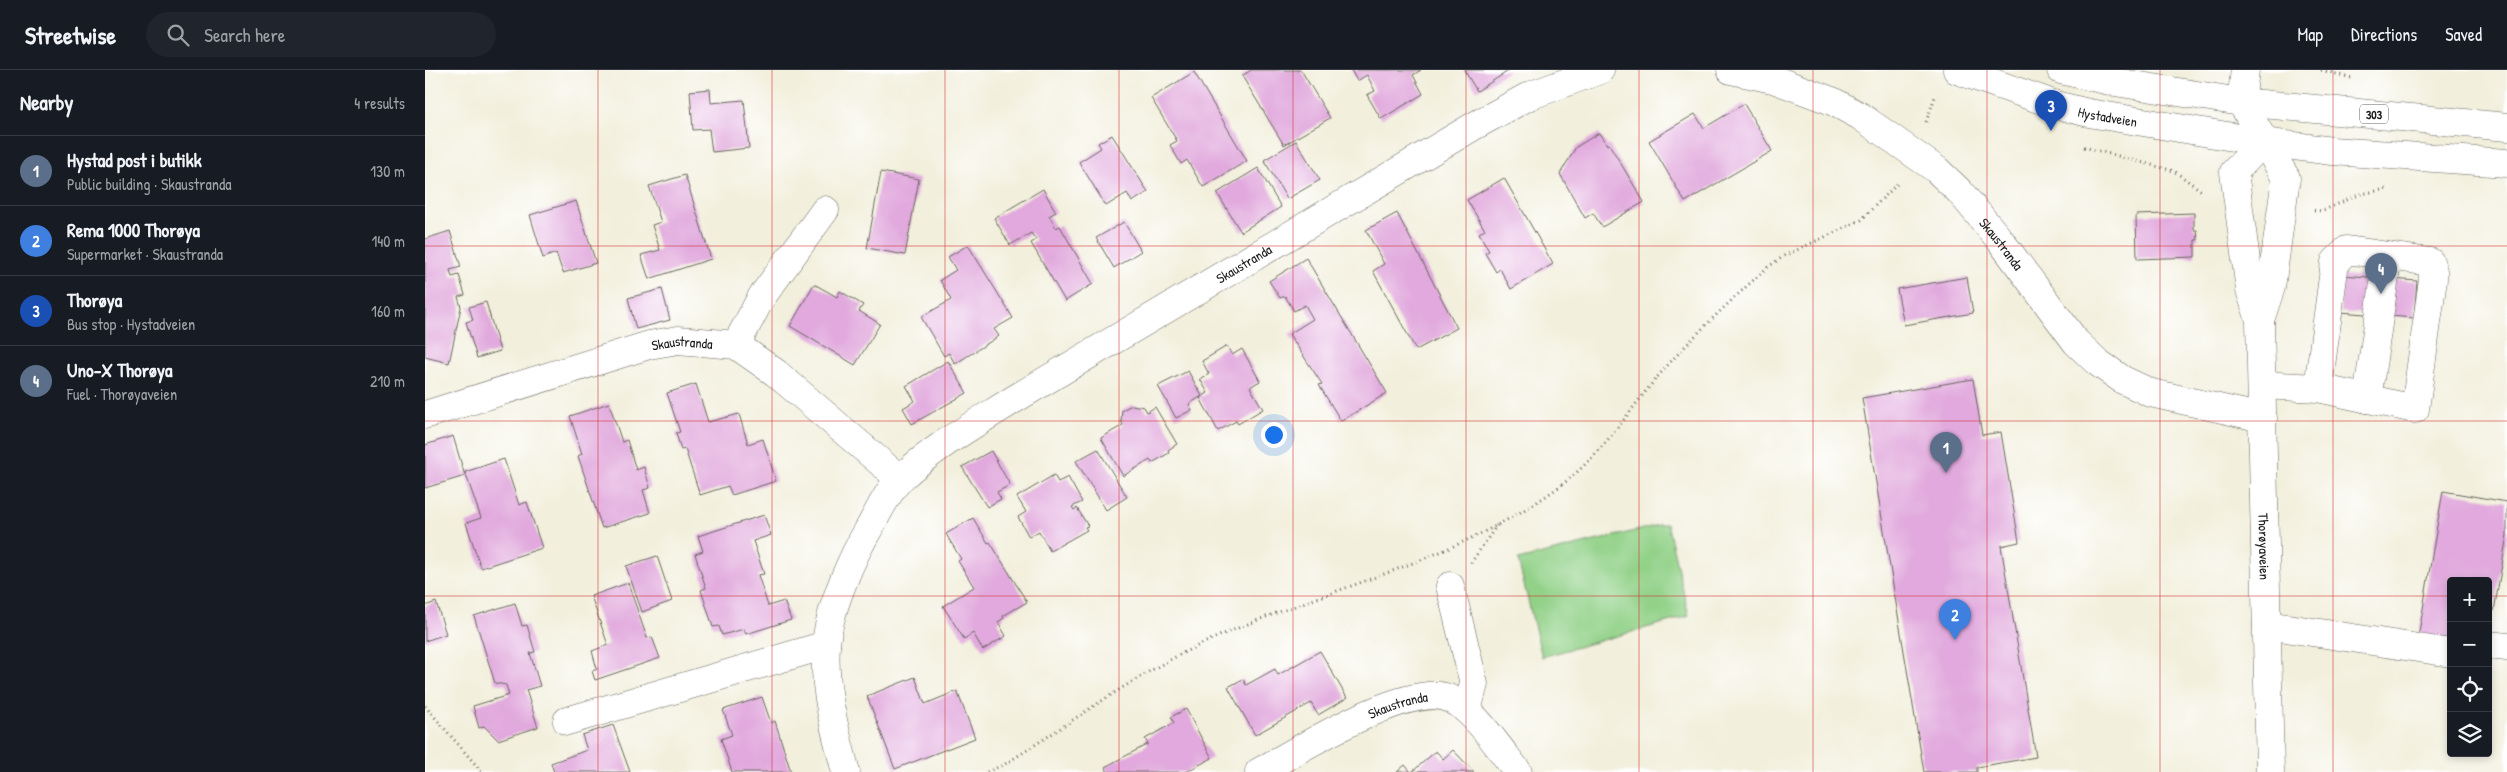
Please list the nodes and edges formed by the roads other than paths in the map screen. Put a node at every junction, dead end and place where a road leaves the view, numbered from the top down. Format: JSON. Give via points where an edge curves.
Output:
{"nodes":[{"id":1,"x":1595,"y":70,"type":"edge"},
{"id":2,"x":1731,"y":70,"type":"edge"},
{"id":3,"x":1957,"y":70,"type":"edge"},
{"id":4,"x":2061,"y":70,"type":"edge"},
{"id":5,"x":2245,"y":70,"type":"edge"},
{"id":6,"x":2241,"y":102,"type":"junction"},
{"id":7,"x":2507,"y":127,"type":"edge"},
{"id":8,"x":2263,"y":142,"type":"junction"},
{"id":9,"x":2507,"y":163,"type":"edge"},
{"id":10,"x":825,"y":210,"type":"dead end"},
{"id":11,"x":2388,"y":256,"type":"junction"},
{"id":12,"x":2260,"y":320,"type":"junction"},
{"id":13,"x":736,"y":345,"type":"junction"},
{"id":14,"x":2262,"y":385,"type":"junction"},
{"id":15,"x":2318,"y":388,"type":"junction"},
{"id":16,"x":2367,"y":399,"type":"junction"},
{"id":17,"x":425,"y":415,"type":"edge"},
{"id":18,"x":2263,"y":418,"type":"junction"},
{"id":19,"x":900,"y":479,"type":"junction"},
{"id":20,"x":1450,"y":586,"type":"road end"},
{"id":21,"x":2267,"y":626,"type":"junction"},
{"id":22,"x":826,"y":645,"type":"junction"},
{"id":23,"x":2492,"y":645,"type":"edge"},
{"id":24,"x":2507,"y":647,"type":"edge"},
{"id":25,"x":2447,"y":652,"type":"edge"},
{"id":26,"x":1467,"y":710,"type":"junction"},
{"id":27,"x":567,"y":721,"type":"dead end"},
{"id":28,"x":846,"y":772,"type":"edge"},
{"id":29,"x":1259,"y":772,"type":"edge"},
{"id":30,"x":1518,"y":772,"type":"edge"},
{"id":31,"x":2270,"y":772,"type":"edge"}],
"edges":[{"from":1,"to":19,"type":"street","name":"Skaustranda","via":[[1529,96],[1473,126],[1006,405],[961,433]]},
{"from":2,"to":18,"type":"street","name":"Skaustranda","via":[[1773,79],[1832,101],[1861,116],[1937,170],[1980,216],[2066,329],[2097,362],[2123,380],[2151,393]]},
{"from":3,"to":8,"type":"street","name":"Hystadveien","via":[[2056,106]]},
{"from":4,"to":6,"type":"street","number":"303"},
{"from":5,"to":6,"type":"street"},
{"from":6,"to":7,"type":"street","number":"303"},
{"from":6,"to":8,"type":"street"},
{"from":8,"to":9,"type":"street","name":"Hystadveien","via":[[2332,151]]},
{"from":8,"to":12,"type":"street","name":"Thorøyaveien","via":[[2286,178],[2271,287]]},
{"from":8,"to":12,"type":"street","name":"Thorøyaveien","via":[[2234,172],[2249,290]]},
{"from":10,"to":13,"type":"street","via":[[761,298]]},
{"from":11,"to":15,"type":"street","via":[[2347,250],[2335,262]]},
{"from":11,"to":16,"type":"street"},
{"from":11,"to":16,"type":"street","via":[[2430,262],[2433,271],[2415,409]]},
{"from":12,"to":14,"type":"street","name":"Thorøyaveien"},
{"from":13,"to":17,"type":"street","name":"Skaustranda","via":[[678,340],[649,345]]},
{"from":13,"to":19,"type":"street","name":"Skaustranda","via":[[776,372]]},
{"from":14,"to":15,"type":"street"},
{"from":14,"to":18,"type":"street","name":"Thorøyaveien"},
{"from":15,"to":16,"type":"street"},
{"from":18,"to":21,"type":"street","name":"Thorøyaveien"},
{"from":19,"to":22,"type":"street","name":"Skaustranda","via":[[885,498],[857,548],[838,599]]},
{"from":20,"to":26,"type":"street","via":[[1474,684]]},
{"from":21,"to":25,"type":"street"},
{"from":21,"to":31,"type":"street","name":"Thorøyaveien"},
{"from":22,"to":27,"type":"street"},
{"from":22,"to":28,"type":"street","name":"Skaustranda","via":[[829,698]]},
{"from":23,"to":24,"type":"street"},
{"from":26,"to":29,"type":"street","name":"Skaustranda","via":[[1440,695],[1401,701],[1342,727]]},
{"from":26,"to":30,"type":"street","name":"Skaustranda"}]}
